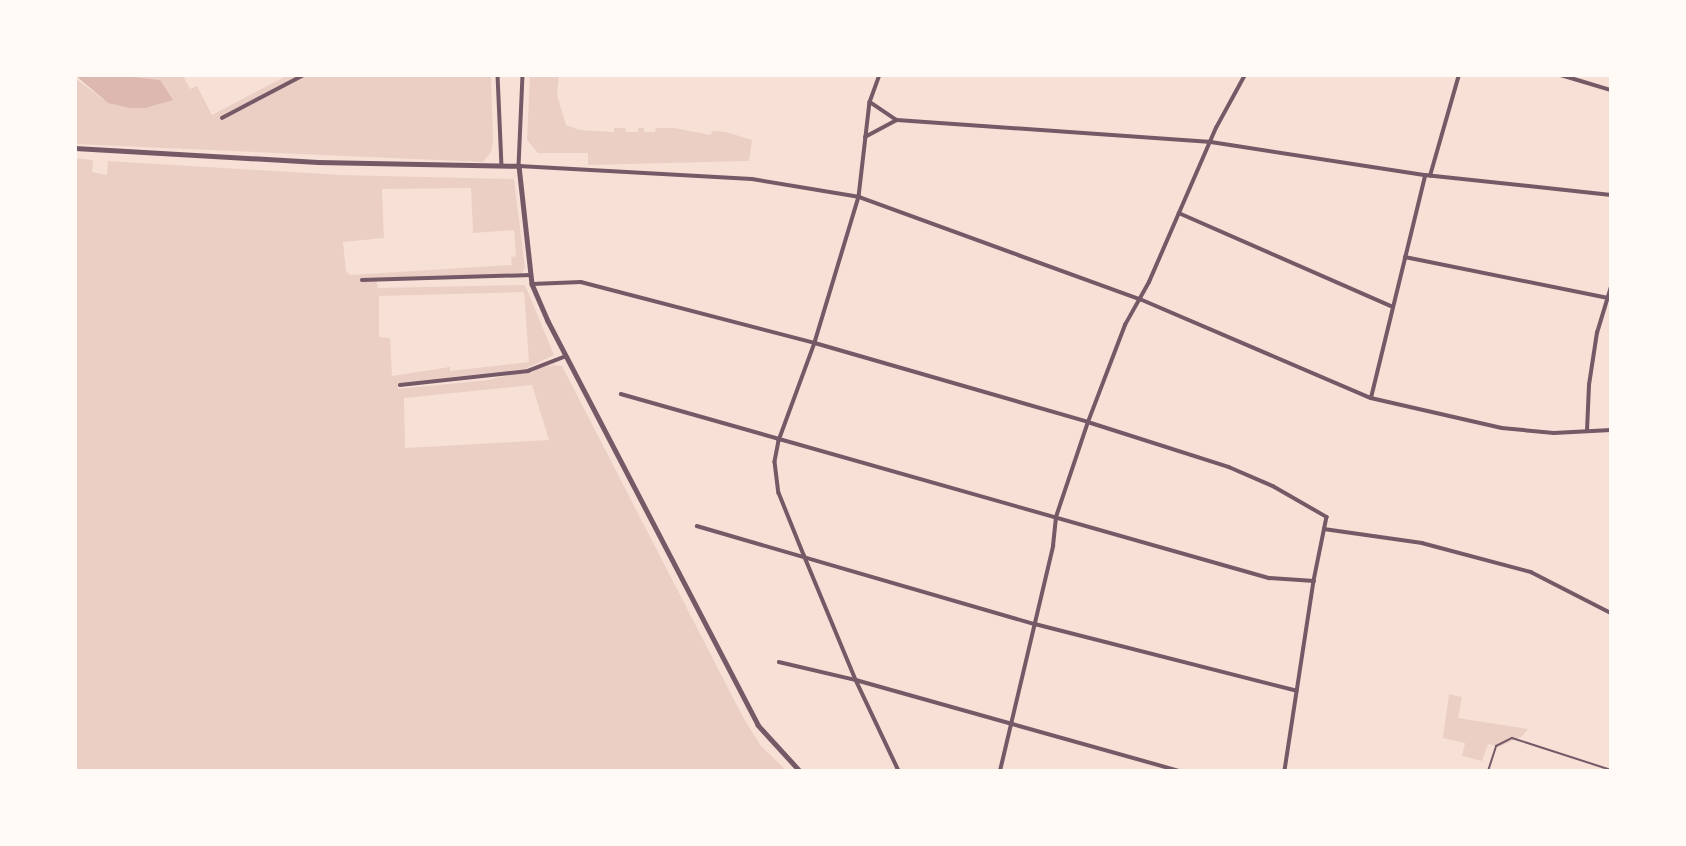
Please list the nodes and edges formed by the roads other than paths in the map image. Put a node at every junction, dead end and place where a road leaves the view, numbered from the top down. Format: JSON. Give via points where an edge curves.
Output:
{"nodes":[{"id":1,"x":304,"y":75,"type":"edge"},
{"id":2,"x":498,"y":75,"type":"edge"},
{"id":3,"x":523,"y":75,"type":"edge"},
{"id":4,"x":880,"y":75,"type":"edge"},
{"id":5,"x":1245,"y":75,"type":"edge"},
{"id":6,"x":1459,"y":75,"type":"edge"},
{"id":7,"x":1561,"y":75,"type":"edge"},
{"id":8,"x":1611,"y":90,"type":"edge"},
{"id":9,"x":870,"y":102,"type":"junction"},
{"id":10,"x":222,"y":118,"type":"dead end"},
{"id":11,"x":897,"y":120,"type":"junction"},
{"id":12,"x":865,"y":137,"type":"junction"},
{"id":13,"x":1211,"y":142,"type":"junction"},
{"id":14,"x":75,"y":148,"type":"edge"},
{"id":15,"x":502,"y":166,"type":"junction"},
{"id":16,"x":519,"y":166,"type":"junction"},
{"id":17,"x":1425,"y":176,"type":"junction"},
{"id":18,"x":1430,"y":176,"type":"junction"},
{"id":19,"x":1611,"y":195,"type":"edge"},
{"id":20,"x":859,"y":197,"type":"junction"},
{"id":21,"x":1179,"y":213,"type":"junction"},
{"id":22,"x":1405,"y":257,"type":"junction"},
{"id":23,"x":531,"y":275,"type":"junction"},
{"id":24,"x":362,"y":280,"type":"dead end"},
{"id":25,"x":532,"y":284,"type":"junction"},
{"id":26,"x":1611,"y":288,"type":"edge"},
{"id":27,"x":1608,"y":298,"type":"junction"},
{"id":28,"x":1140,"y":299,"type":"junction"},
{"id":29,"x":1391,"y":306,"type":"junction"},
{"id":30,"x":815,"y":343,"type":"junction"},
{"id":31,"x":566,"y":356,"type":"junction"},
{"id":32,"x":400,"y":385,"type":"dead end"},
{"id":33,"x":621,"y":394,"type":"dead end"},
{"id":34,"x":1371,"y":398,"type":"junction"},
{"id":35,"x":1088,"y":422,"type":"junction"},
{"id":36,"x":1611,"y":430,"type":"edge"},
{"id":37,"x":1587,"y":431,"type":"junction"},
{"id":38,"x":779,"y":441,"type":"junction"},
{"id":39,"x":1056,"y":517,"type":"junction"},
{"id":40,"x":697,"y":526,"type":"dead end"},
{"id":41,"x":1324,"y":529,"type":"junction"},
{"id":42,"x":804,"y":555,"type":"junction"},
{"id":43,"x":1314,"y":581,"type":"junction"},
{"id":44,"x":1611,"y":613,"type":"edge"},
{"id":45,"x":1035,"y":624,"type":"junction"},
{"id":46,"x":779,"y":662,"type":"dead end"},
{"id":47,"x":856,"y":680,"type":"junction"},
{"id":48,"x":1297,"y":691,"type":"junction"},
{"id":49,"x":1010,"y":725,"type":"junction"},
{"id":50,"x":1611,"y":770,"type":"edge"},
{"id":51,"x":800,"y":771,"type":"edge"},
{"id":52,"x":899,"y":771,"type":"edge"},
{"id":53,"x":1000,"y":771,"type":"edge"},
{"id":54,"x":1180,"y":771,"type":"edge"},
{"id":55,"x":1285,"y":771,"type":"edge"},
{"id":56,"x":1488,"y":771,"type":"edge"}],
"edges":[{"from":1,"to":10,"type":"street"},
{"from":2,"to":15,"type":"street"},
{"from":3,"to":16,"type":"street"},
{"from":4,"to":9,"type":"street"},
{"from":5,"to":13,"type":"street"},
{"from":6,"to":18,"type":"street"},
{"from":7,"to":8,"type":"street"},
{"from":9,"to":11,"type":"street"},
{"from":9,"to":12,"type":"street"},
{"from":11,"to":12,"type":"street"},
{"from":11,"to":13,"type":"street"},
{"from":12,"to":20,"type":"street"},
{"from":13,"to":17,"type":"street"},
{"from":13,"to":21,"type":"street"},
{"from":14,"to":15,"type":"street","via":[[311,162]]},
{"from":15,"to":16,"type":"street"},
{"from":16,"to":20,"type":"street","via":[[752,179]]},
{"from":16,"to":23,"type":"street"},
{"from":17,"to":18,"type":"street"},
{"from":17,"to":22,"type":"street"},
{"from":18,"to":19,"type":"street"},
{"from":20,"to":28,"type":"street"},
{"from":20,"to":30,"type":"street"},
{"from":21,"to":28,"type":"street"},
{"from":21,"to":29,"type":"street"},
{"from":22,"to":27,"type":"street"},
{"from":22,"to":29,"type":"street"},
{"from":23,"to":24,"type":"street"},
{"from":23,"to":25,"type":"street"},
{"from":25,"to":30,"type":"street","via":[[581,282]]},
{"from":25,"to":31,"type":"street"},
{"from":26,"to":27,"type":"street"},
{"from":27,"to":37,"type":"street","via":[[1588,385]]},
{"from":28,"to":34,"type":"street"},
{"from":28,"to":35,"type":"street","via":[[1125,325]]},
{"from":29,"to":34,"type":"street"},
{"from":30,"to":35,"type":"street"},
{"from":30,"to":38,"type":"street"},
{"from":31,"to":32,"type":"street","via":[[528,371]]},
{"from":31,"to":51,"type":"street","via":[[758,725]]},
{"from":33,"to":38,"type":"street"},
{"from":34,"to":37,"type":"street","via":[[1502,428]]},
{"from":35,"to":39,"type":"street"},
{"from":35,"to":41,"type":"street","via":[[1229,467],[1273,486],[1328,517]]},
{"from":36,"to":37,"type":"street"},
{"from":38,"to":39,"type":"street"},
{"from":38,"to":42,"type":"street","via":[[775,478]]},
{"from":39,"to":43,"type":"street","via":[[1269,578]]},
{"from":39,"to":45,"type":"street"},
{"from":40,"to":42,"type":"street"},
{"from":41,"to":43,"type":"street"},
{"from":41,"to":44,"type":"street","via":[[1422,543],[1531,572]]},
{"from":42,"to":45,"type":"street"},
{"from":42,"to":47,"type":"street"},
{"from":43,"to":48,"type":"street"},
{"from":45,"to":48,"type":"street"},
{"from":45,"to":49,"type":"street"},
{"from":46,"to":47,"type":"street"},
{"from":47,"to":49,"type":"street"},
{"from":47,"to":52,"type":"street"},
{"from":48,"to":55,"type":"street"},
{"from":49,"to":53,"type":"street"},
{"from":49,"to":54,"type":"street"},
{"from":50,"to":56,"type":"lane","via":[[1512,738],[1496,746]]}]}
